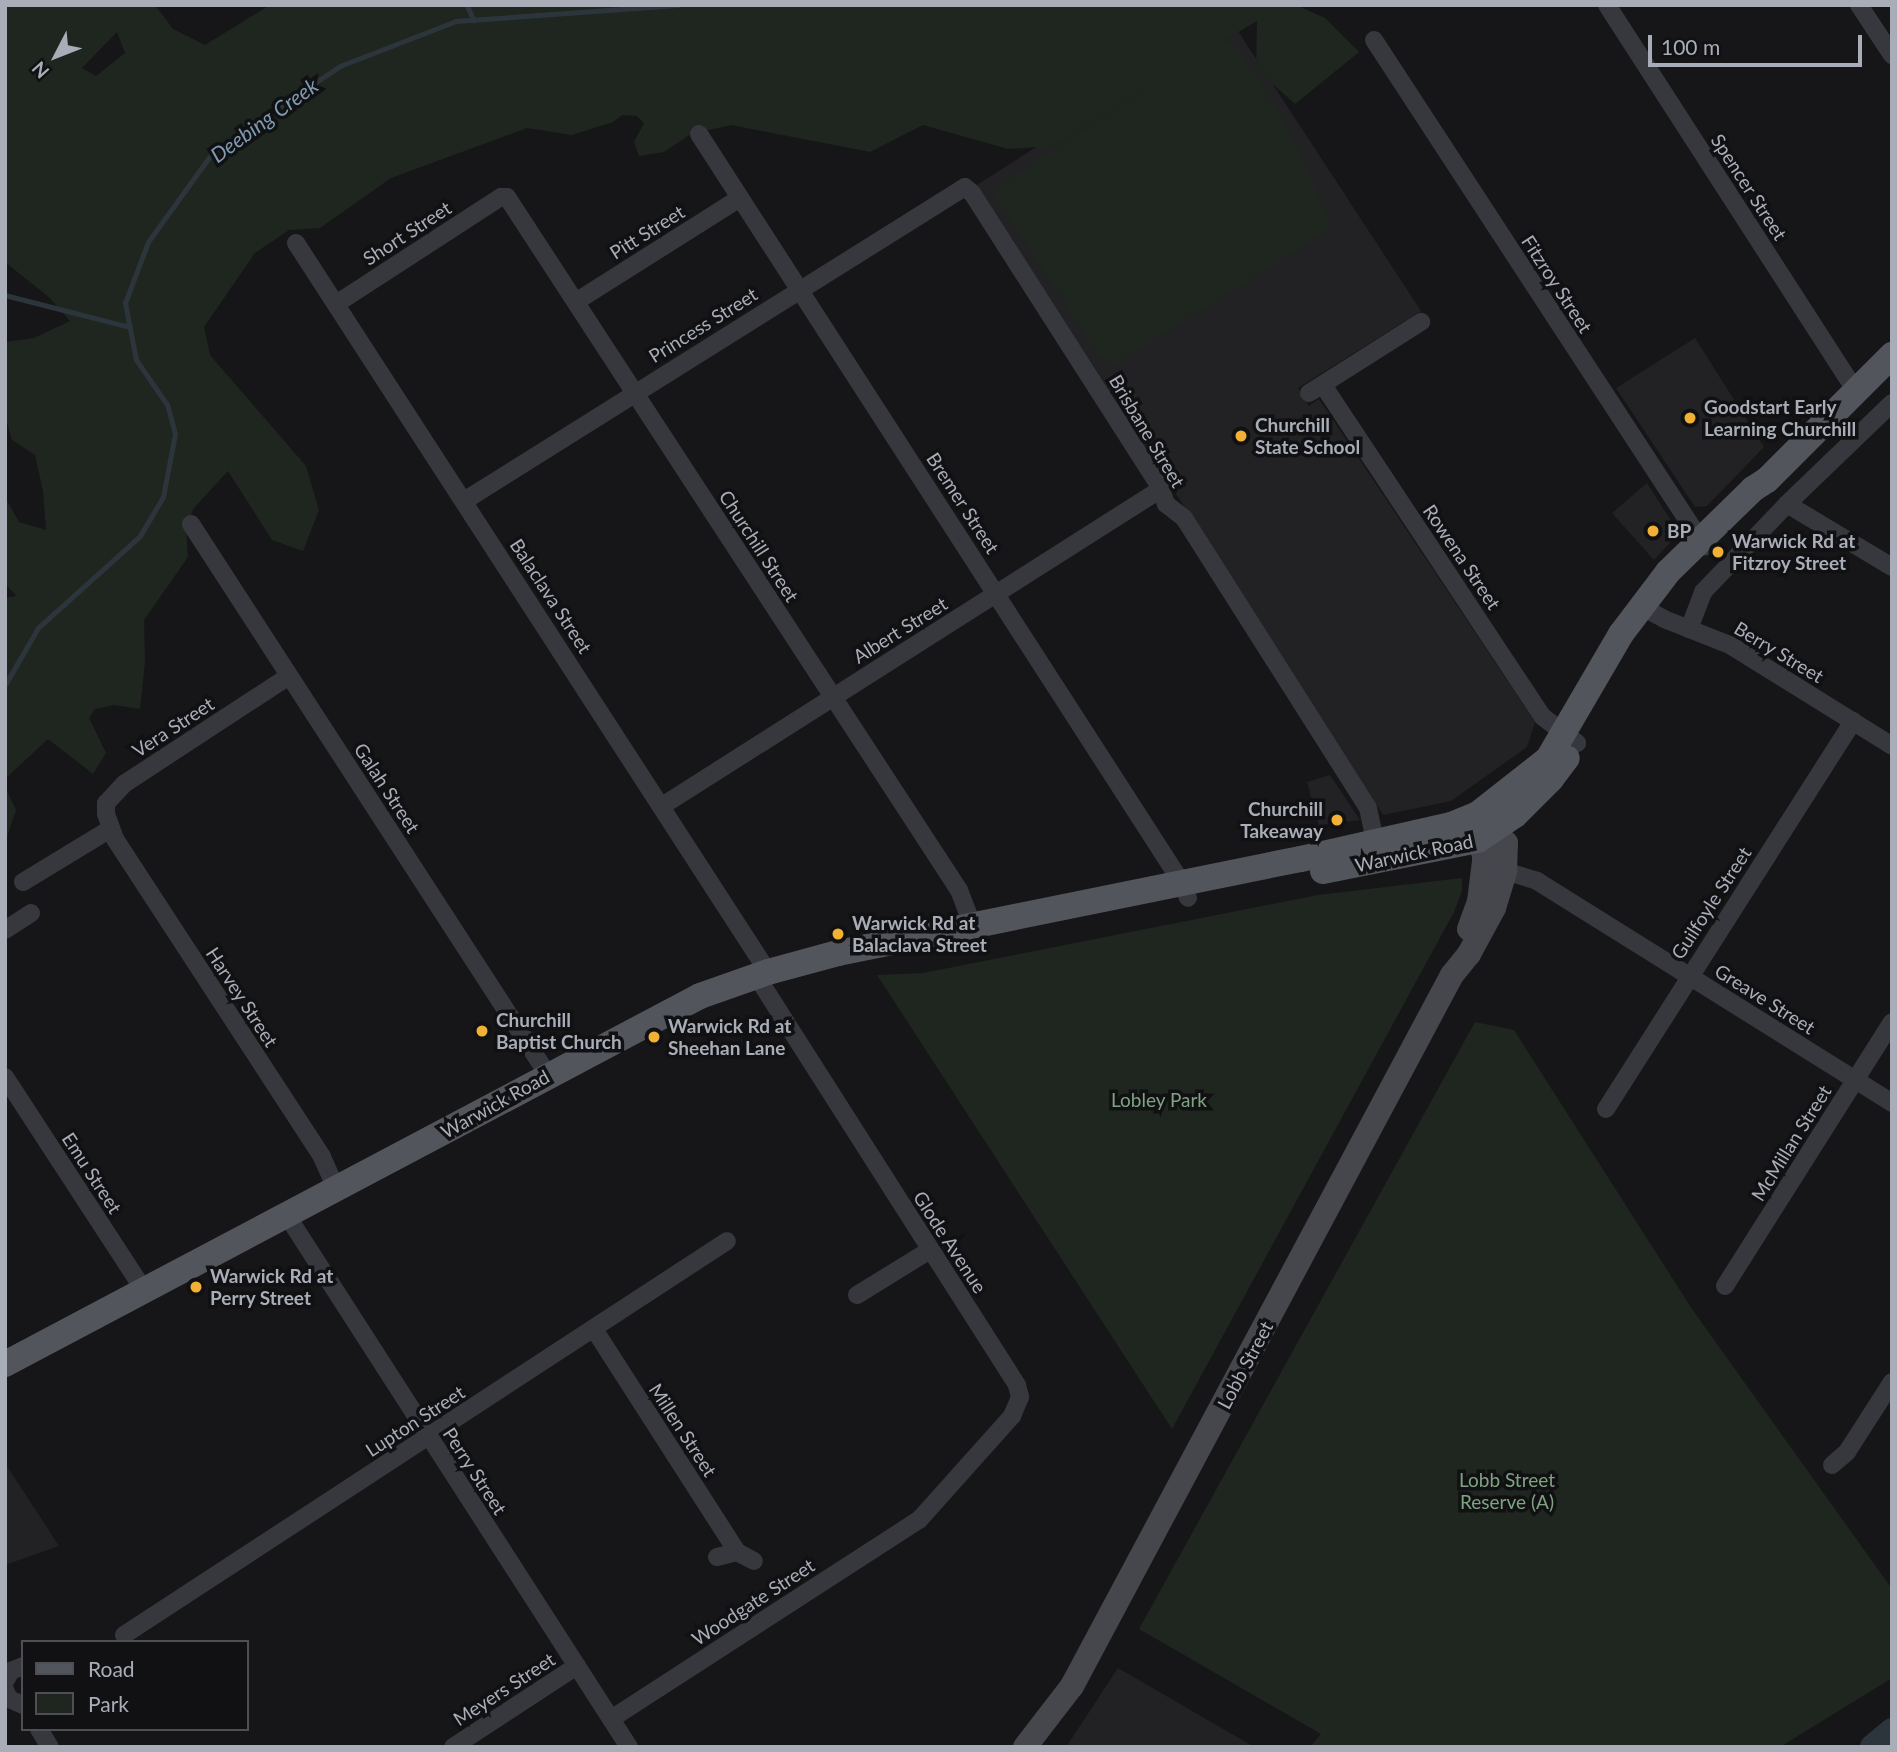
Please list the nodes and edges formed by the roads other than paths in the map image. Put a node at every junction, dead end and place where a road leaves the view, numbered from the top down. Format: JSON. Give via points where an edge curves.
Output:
{"nodes":[{"id":1,"x":1607,"y":5,"type":"edge"},
{"id":2,"x":1859,"y":5,"type":"edge"},
{"id":3,"x":1374,"y":40,"type":"dead end"},
{"id":4,"x":1892,"y":55,"type":"edge"},
{"id":5,"x":699,"y":134,"type":"dead end"},
{"id":6,"x":965,"y":187,"type":"joint"},
{"id":7,"x":501,"y":197,"type":"joint"},
{"id":8,"x":740,"y":198,"type":"junction"},
{"id":9,"x":296,"y":243,"type":"dead end"},
{"id":10,"x":799,"y":289,"type":"junction"},
{"id":11,"x":577,"y":301,"type":"junction"},
{"id":12,"x":336,"y":304,"type":"junction"},
{"id":13,"x":1421,"y":322,"type":"dead end"},
{"id":14,"x":1892,"y":355,"type":"edge"},
{"id":15,"x":1856,"y":391,"type":"junction"},
{"id":16,"x":636,"y":393,"type":"junction"},
{"id":17,"x":1892,"y":403,"type":"edge"},
{"id":18,"x":1161,"y":489,"type":"junction"},
{"id":19,"x":464,"y":501,"type":"junction"},
{"id":20,"x":1787,"y":503,"type":"junction"},
{"id":21,"x":191,"y":524,"type":"dead end"},
{"id":22,"x":1703,"y":544,"type":"junction"},
{"id":23,"x":1892,"y":567,"type":"edge"},
{"id":24,"x":996,"y":594,"type":"junction"},
{"id":25,"x":1646,"y":610,"type":"junction"},
{"id":26,"x":1689,"y":629,"type":"junction"},
{"id":27,"x":289,"y":676,"type":"junction"},
{"id":28,"x":831,"y":699,"type":"junction"},
{"id":29,"x":1853,"y":721,"type":"junction"},
{"id":30,"x":1570,"y":739,"type":"junction"},
{"id":31,"x":1892,"y":746,"type":"edge"},
{"id":32,"x":662,"y":806,"type":"junction"},
{"id":33,"x":1484,"y":828,"type":"junction"},
{"id":34,"x":110,"y":829,"type":"junction"},
{"id":35,"x":1375,"y":842,"type":"junction"},
{"id":36,"x":1505,"y":871,"type":"junction"},
{"id":37,"x":23,"y":882,"type":"dead end"},
{"id":38,"x":1185,"y":890,"type":"junction"},
{"id":39,"x":31,"y":913,"type":"dead end"},
{"id":40,"x":973,"y":926,"type":"junction"},
{"id":41,"x":5,"y":930,"type":"edge"},
{"id":42,"x":762,"y":974,"type":"junction"},
{"id":43,"x":1452,"y":975,"type":"junction"},
{"id":44,"x":1689,"y":976,"type":"junction"},
{"id":45,"x":1892,"y":1022,"type":"edge"},
{"id":46,"x":548,"y":1075,"type":"junction"},
{"id":47,"x":5,"y":1077,"type":"edge"},
{"id":48,"x":1856,"y":1080,"type":"junction"},
{"id":49,"x":1892,"y":1103,"type":"edge"},
{"id":50,"x":1606,"y":1109,"type":"dead end"},
{"id":51,"x":337,"y":1190,"type":"junction"},
{"id":52,"x":288,"y":1217,"type":"junction"},
{"id":53,"x":727,"y":1241,"type":"dead end"},
{"id":54,"x":930,"y":1250,"type":"junction"},
{"id":55,"x":1725,"y":1286,"type":"dead end"},
{"id":56,"x":145,"y":1292,"type":"junction"},
{"id":57,"x":857,"y":1295,"type":"dead end"},
{"id":58,"x":594,"y":1329,"type":"junction"},
{"id":59,"x":5,"y":1364,"type":"edge"},
{"id":60,"x":1892,"y":1382,"type":"edge"},
{"id":61,"x":428,"y":1437,"type":"junction"},
{"id":62,"x":1832,"y":1465,"type":"dead end"},
{"id":63,"x":919,"y":1520,"type":"joint"},
{"id":64,"x":737,"y":1552,"type":"junction"},
{"id":65,"x":717,"y":1556,"type":"dead end"},
{"id":66,"x":754,"y":1561,"type":"dead end"},
{"id":67,"x":124,"y":1634,"type":"dead end"},
{"id":68,"x":21,"y":1667,"type":"edge"},
{"id":69,"x":577,"y":1667,"type":"junction"},
{"id":70,"x":5,"y":1681,"type":"edge"},
{"id":71,"x":5,"y":1690,"type":"edge"},
{"id":72,"x":21,"y":1704,"type":"edge"},
{"id":73,"x":611,"y":1719,"type":"junction"},
{"id":74,"x":40,"y":1731,"type":"edge"},
{"id":75,"x":50,"y":1747,"type":"edge"},
{"id":76,"x":453,"y":1747,"type":"edge"},
{"id":77,"x":629,"y":1747,"type":"edge"},
{"id":78,"x":1025,"y":1747,"type":"edge"}],
"edges":[{"from":1,"to":15,"type":"street","name":"Spencer Street"},
{"from":2,"to":4,"type":"street"},
{"from":3,"to":22,"type":"street","name":"Fitzroy Street"},
{"from":5,"to":8,"type":"street","name":"Bremer Street"},
{"from":6,"to":10,"type":"street","name":"Princess Street"},
{"from":6,"to":18,"type":"street","name":"Brisbane Street"},
{"from":7,"to":11,"type":"street","name":"Churchill Street","via":[[513,202]]},
{"from":7,"to":12,"type":"street","name":"Short Street"},
{"from":8,"to":10,"type":"street","name":"Bremer Street"},
{"from":8,"to":11,"type":"street","name":"Pitt Street"},
{"from":9,"to":12,"type":"street","name":"Balaclava Street"},
{"from":10,"to":16,"type":"street","name":"Princess Street"},
{"from":10,"to":24,"type":"street","name":"Bremer Street"},
{"from":11,"to":16,"type":"street","name":"Churchill Street"},
{"from":12,"to":19,"type":"street","name":"Balaclava Street"},
{"from":13,"to":30,"type":"street","name":"Rowena Street","via":[[1316,389],[1544,717]]},
{"from":14,"to":15,"type":"main road","name":"Warwick Road"},
{"from":15,"to":22,"type":"main road","name":"Warwick Road","via":[[1767,480],[1761,492]]},
{"from":16,"to":19,"type":"street","name":"Princess Street"},
{"from":16,"to":28,"type":"street","name":"Churchill Street"},
{"from":17,"to":20,"type":"street"},
{"from":18,"to":24,"type":"street","name":"Albert Street"},
{"from":18,"to":35,"type":"street","name":"Brisbane Street","via":[[1166,503],[1184,518],[1368,808]]},
{"from":19,"to":32,"type":"street","name":"Balaclava Street"},
{"from":20,"to":23,"type":"street"},
{"from":20,"to":26,"type":"street","via":[[1703,592]]},
{"from":21,"to":27,"type":"street","name":"Galah Street"},
{"from":22,"to":25,"type":"main road","name":"Warwick Road"},
{"from":24,"to":28,"type":"street","name":"Albert Street"},
{"from":24,"to":38,"type":"street","name":"Bremer Street"},
{"from":25,"to":26,"type":"street","name":"Berry Street"},
{"from":25,"to":30,"type":"main road","name":"Warwick Road"},
{"from":26,"to":29,"type":"street","name":"Berry Street","via":[[1730,645]]},
{"from":27,"to":34,"type":"street","name":"Vera Street","via":[[112,794],[106,803]]},
{"from":27,"to":46,"type":"street","name":"Galah Street"},
{"from":28,"to":32,"type":"street","name":"Albert Street"},
{"from":28,"to":40,"type":"street","name":"Churchill Street","via":[[959,890]]},
{"from":29,"to":31,"type":"street","name":"Berry Street"},
{"from":29,"to":44,"type":"street","name":"Guilfoyle Street"},
{"from":30,"to":33,"type":"main road","name":"Warwick Road"},
{"from":32,"to":42,"type":"street","name":"Balaclava Street"},
{"from":33,"to":35,"type":"main road","name":"Warwick Road","via":[[1451,825]]},
{"from":33,"to":36,"type":"main road","name":"Lobb Street","via":[[1506,843]]},
{"from":33,"to":38,"type":"main road","name":"Warwick Road"},
{"from":33,"to":43,"type":"main road","name":"Lobb Street","via":[[1479,902]]},
{"from":34,"to":37,"type":"street"},
{"from":34,"to":51,"type":"street","name":"Harvey Street","via":[[322,1157]]},
{"from":35,"to":38,"type":"main road","name":"Warwick Road"},
{"from":36,"to":43,"type":"main road","name":"Lobb Street","via":[[1494,908]]},
{"from":36,"to":44,"type":"street","name":"Greave Street","via":[[1537,881]]},
{"from":38,"to":40,"type":"main road","name":"Warwick Road","via":[[1112,895]]},
{"from":39,"to":41,"type":"street"},
{"from":40,"to":42,"type":"main road","name":"Warwick Road","via":[[838,953]]},
{"from":42,"to":46,"type":"main road","name":"Warwick Road","via":[[700,996]]},
{"from":42,"to":54,"type":"street","name":"Glode Avenue"},
{"from":43,"to":78,"type":"main road","name":"Lobb Street","via":[[1072,1686]]},
{"from":44,"to":48,"type":"street","name":"Greave Street"},
{"from":44,"to":50,"type":"street","name":"Guilfoyle Street"},
{"from":45,"to":48,"type":"street","name":"McMillan Street"},
{"from":46,"to":51,"type":"main road","name":"Warwick Road"},
{"from":47,"to":56,"type":"street","name":"Emu Street"},
{"from":48,"to":49,"type":"street","name":"Greave Street"},
{"from":48,"to":55,"type":"street","name":"McMillan Street"},
{"from":51,"to":52,"type":"main road","name":"Warwick Road"},
{"from":52,"to":56,"type":"main road","name":"Warwick Road"},
{"from":52,"to":61,"type":"street","name":"Perry Street"},
{"from":53,"to":58,"type":"street","name":"Lupton Street"},
{"from":54,"to":57,"type":"street"},
{"from":54,"to":63,"type":"street","name":"Glode Avenue","via":[[1017,1385],[1020,1397],[1012,1416]]},
{"from":56,"to":59,"type":"main road","name":"Warwick Road"},
{"from":58,"to":61,"type":"street","name":"Lupton Street"},
{"from":58,"to":64,"type":"street","name":"Millen Street"},
{"from":60,"to":62,"type":"street","via":[[1847,1452]]},
{"from":61,"to":67,"type":"street","name":"Lupton Street"},
{"from":61,"to":69,"type":"street","name":"Perry Street"},
{"from":63,"to":73,"type":"street","name":"Woodgate Street"},
{"from":64,"to":65,"type":"street"},
{"from":64,"to":66,"type":"street","name":"Millen Street"},
{"from":68,"to":70,"type":"street","via":[[11,1671]]},
{"from":69,"to":73,"type":"street","name":"Perry Street"},
{"from":69,"to":76,"type":"street","name":"Meyers Street"},
{"from":71,"to":72,"type":"street"},
{"from":73,"to":77,"type":"street","name":"Perry Street"},
{"from":74,"to":75,"type":"street"}]}
